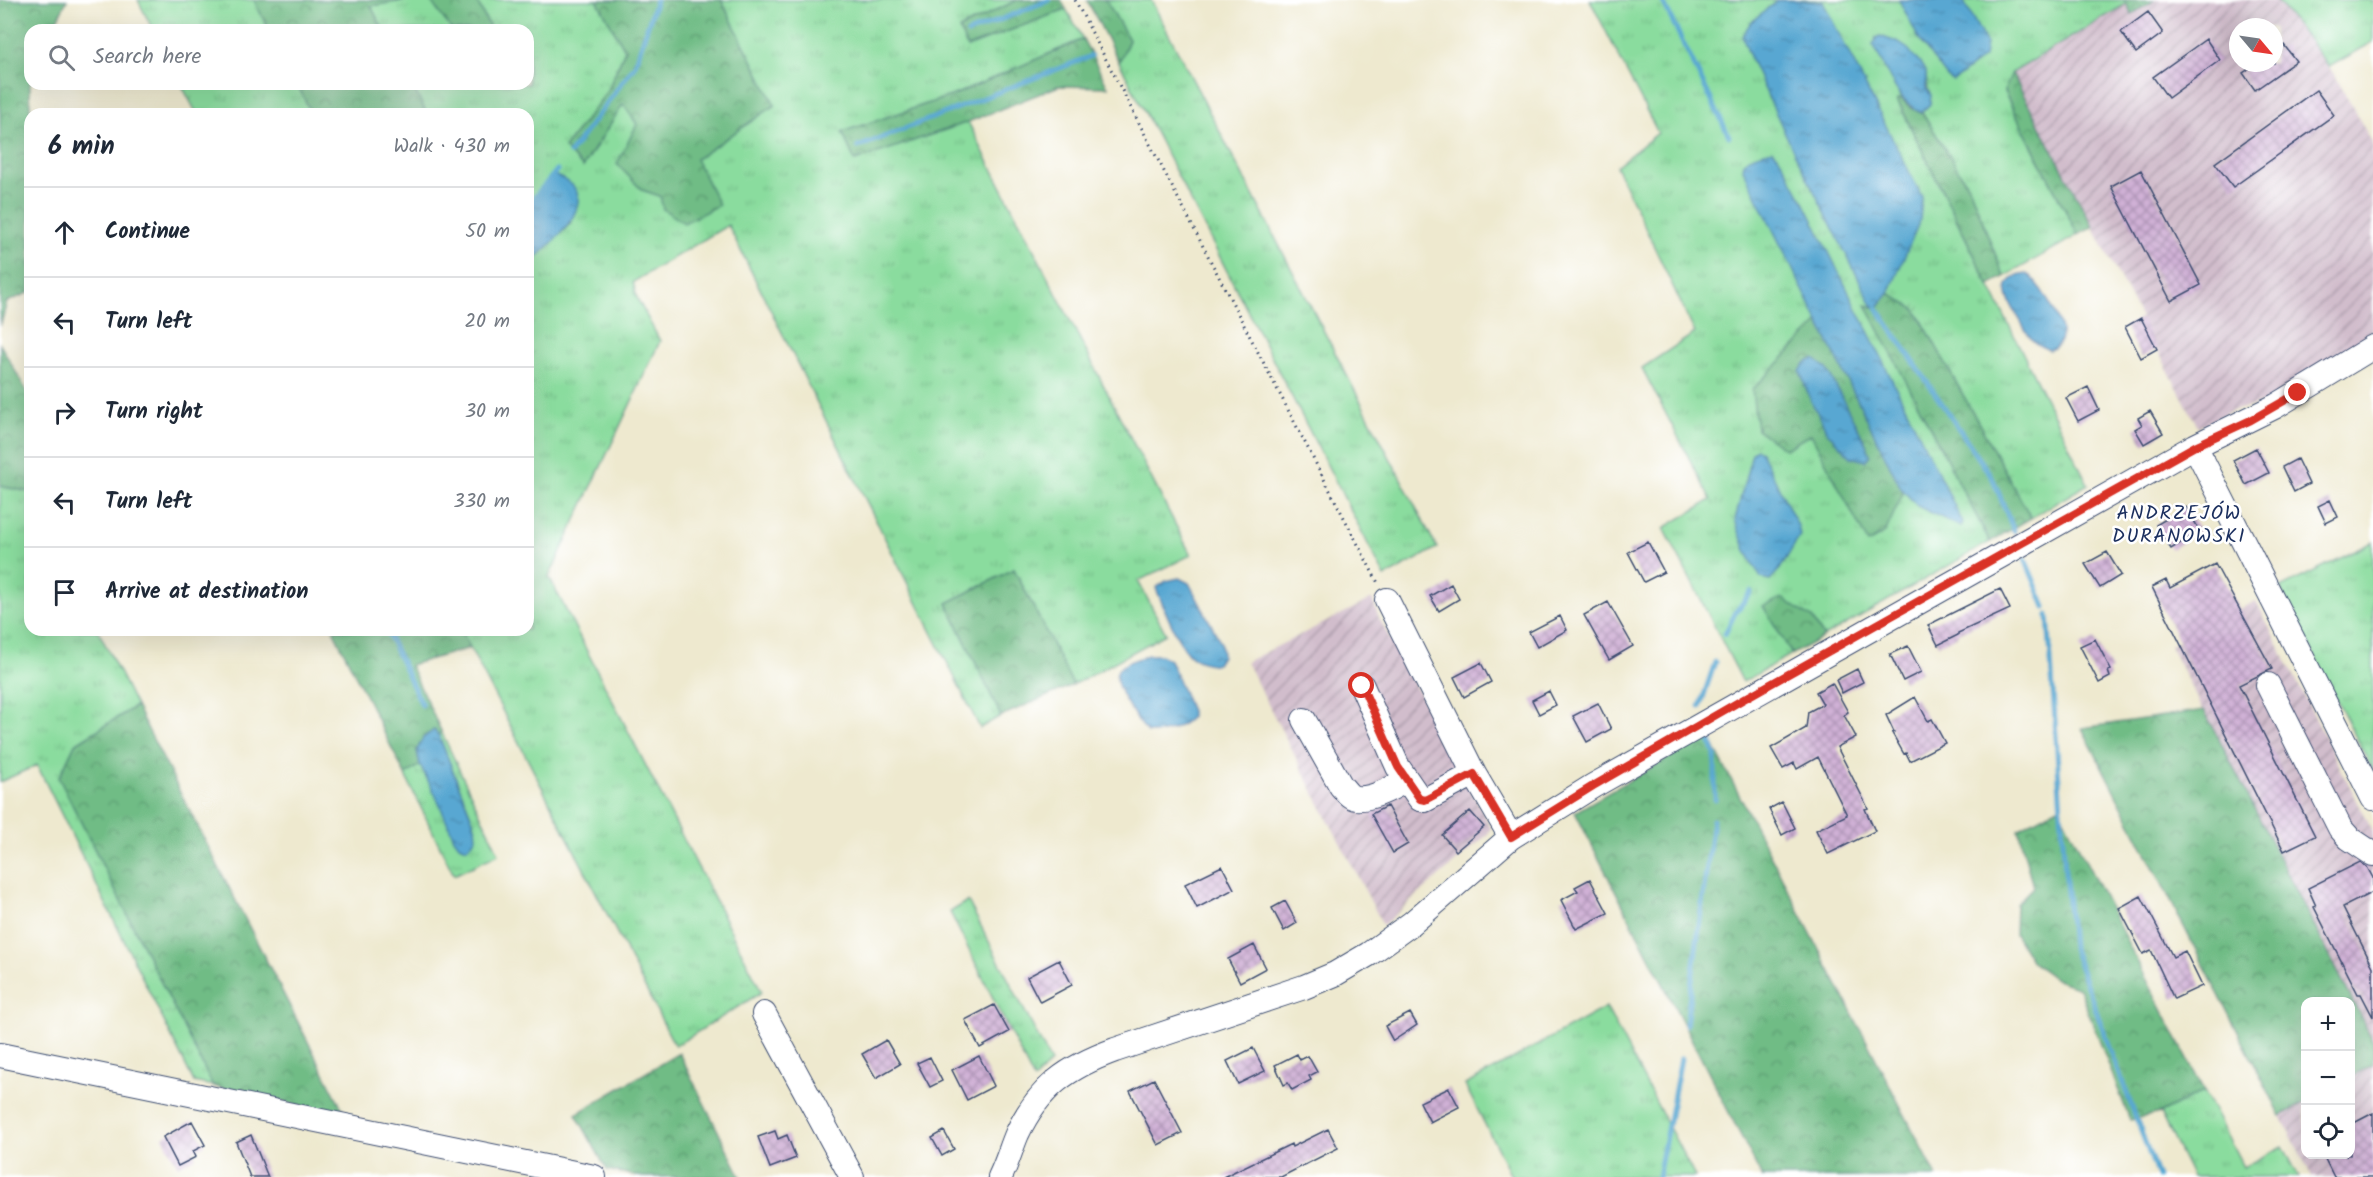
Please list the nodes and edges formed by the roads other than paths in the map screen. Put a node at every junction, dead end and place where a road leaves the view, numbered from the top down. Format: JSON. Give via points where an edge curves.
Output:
{"nodes":[{"id":1,"x":2373,"y":347,"type":"edge"},
{"id":2,"x":2195,"y":446,"type":"junction"},
{"id":3,"x":1387,"y":600,"type":"road end"},
{"id":4,"x":2268,"y":685,"type":"dead end"},
{"id":5,"x":1362,"y":686,"type":"dead end"},
{"id":6,"x":1304,"y":720,"type":"dead end"},
{"id":7,"x":1474,"y":774,"type":"junction"},
{"id":8,"x":1406,"y":780,"type":"junction"},
{"id":9,"x":2373,"y":798,"type":"edge"},
{"id":10,"x":1511,"y":837,"type":"junction"},
{"id":11,"x":2373,"y":854,"type":"edge"},
{"id":12,"x":764,"y":1014,"type":"dead end"},
{"id":13,"x":0,"y":1055,"type":"edge"},
{"id":14,"x":594,"y":1177,"type":"edge"},
{"id":15,"x":852,"y":1177,"type":"edge"},
{"id":16,"x":1000,"y":1177,"type":"edge"}],
"edges":[{"from":1,"to":2,"type":"street","via":[[2276,406]]},
{"from":2,"to":9,"type":"street"},
{"from":2,"to":10,"type":"street","via":[[1732,706]]},
{"from":3,"to":7,"type":"street"},
{"from":4,"to":11,"type":"street","via":[[2340,828]]},
{"from":5,"to":8,"type":"street"},
{"from":6,"to":8,"type":"street","via":[[1349,795],[1372,795]]},
{"from":7,"to":8,"type":"street","via":[[1425,800]]},
{"from":7,"to":10,"type":"street"},
{"from":10,"to":16,"type":"street","via":[[1412,922],[1335,974],[1070,1069],[1041,1094],[1030,1110]]},
{"from":12,"to":15,"type":"street"},
{"from":13,"to":14,"type":"street"}]}
